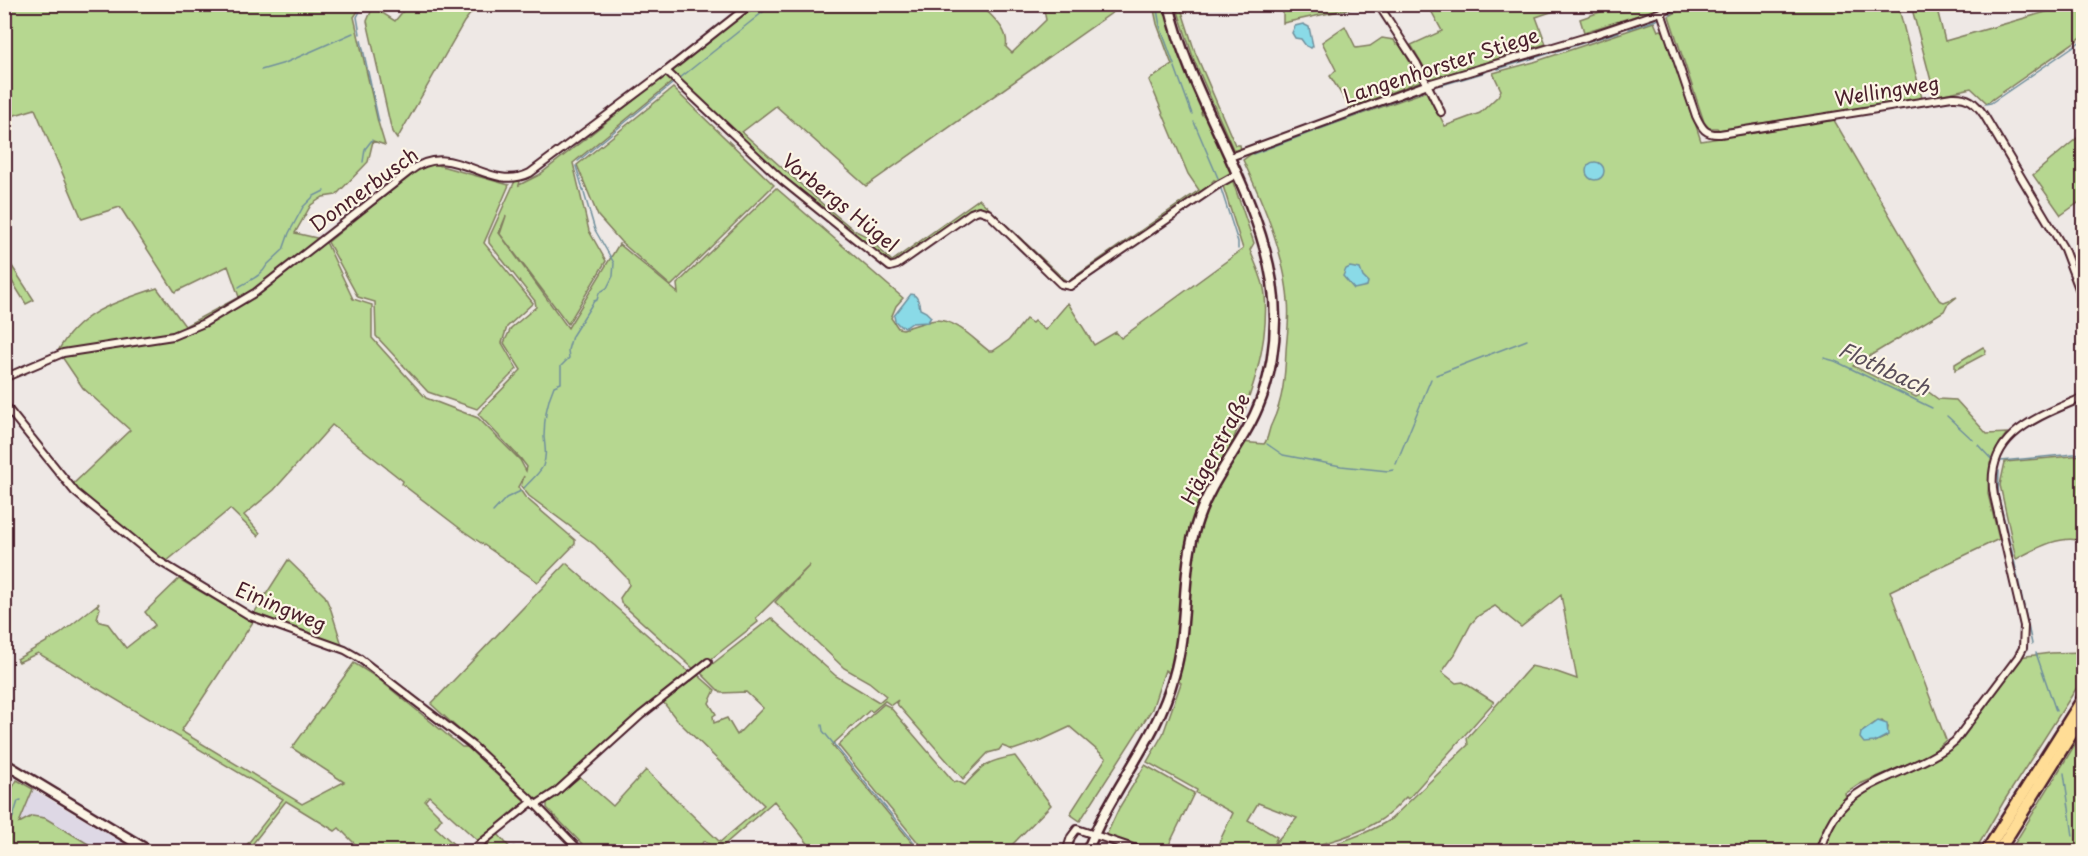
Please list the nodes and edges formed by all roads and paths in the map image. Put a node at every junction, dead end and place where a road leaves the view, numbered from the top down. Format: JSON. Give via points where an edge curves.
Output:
{"nodes":[{"id":1,"x":751,"y":4,"type":"edge"},
{"id":2,"x":1169,"y":4,"type":"edge"},
{"id":3,"x":1378,"y":4,"type":"edge"},
{"id":4,"x":1676,"y":4,"type":"edge"},
{"id":5,"x":1662,"y":9,"type":"edge"},
{"id":6,"x":666,"y":71,"type":"junction"},
{"id":7,"x":1428,"y":84,"type":"junction"},
{"id":8,"x":1440,"y":112,"type":"dead end"},
{"id":9,"x":1230,"y":157,"type":"junction"},
{"id":10,"x":1237,"y":174,"type":"junction"},
{"id":11,"x":2084,"y":302,"type":"edge"},
{"id":12,"x":4,"y":378,"type":"edge"},
{"id":13,"x":2084,"y":397,"type":"edge"},
{"id":14,"x":4,"y":404,"type":"edge"},
{"id":15,"x":708,"y":662,"type":"dead end"},
{"id":16,"x":2084,"y":697,"type":"edge"},
{"id":17,"x":2084,"y":714,"type":"edge"},
{"id":18,"x":4,"y":764,"type":"edge"},
{"id":19,"x":534,"y":804,"type":"junction"},
{"id":20,"x":1093,"y":835,"type":"junction"},
{"id":21,"x":151,"y":852,"type":"edge"},
{"id":22,"x":470,"y":852,"type":"edge"},
{"id":23,"x":581,"y":852,"type":"edge"},
{"id":24,"x":1066,"y":852,"type":"edge"},
{"id":25,"x":1087,"y":852,"type":"edge"},
{"id":26,"x":1145,"y":852,"type":"edge"},
{"id":27,"x":1819,"y":852,"type":"edge"},
{"id":28,"x":1986,"y":852,"type":"edge"},
{"id":29,"x":1998,"y":852,"type":"edge"}],
"edges":[{"from":1,"to":6,"type":"street","name":"Donnerbusch"},
{"from":2,"to":9,"type":"main road","name":"Hägerstraße","via":[[1188,61]]},
{"from":3,"to":7,"type":"street"},
{"from":4,"to":5,"type":"street","name":"Langenhorster Stiege"},
{"from":5,"to":7,"type":"street","name":"Langenhorster Stiege","via":[[1587,37]]},
{"from":5,"to":11,"type":"street","name":"Wellingweg","via":[[1696,116],[1709,134],[1952,97],[1973,101],[2060,241]]},
{"from":6,"to":10,"type":"street","name":"Vorbergs Hügel","via":[[783,181],[888,266],[897,265],[979,210],[988,213],[1061,284],[1070,286]]},
{"from":6,"to":12,"type":"street","name":"Donnerbusch","via":[[523,177],[505,178],[447,161],[427,161],[256,292],[204,323],[173,336],[63,353]]},
{"from":7,"to":8,"type":"street"},
{"from":7,"to":9,"type":"street","name":"Langenhorster Stiege"},
{"from":9,"to":10,"type":"main road","name":"Hägerstraße"},
{"from":10,"to":20,"type":"main road","name":"Hägerstraße","via":[[1262,238],[1272,282],[1275,324],[1269,372],[1255,414],[1211,487],[1197,521],[1188,554],[1180,651],[1167,697]]},
{"from":13,"to":27,"type":"street","via":[[2020,428],[2004,446],[1996,464],[1992,488],[2024,626],[2021,652],[1955,741],[1851,798],[1832,821]]},
{"from":14,"to":19,"type":"street","name":"Einingweg","via":[[75,492],[153,556],[250,616],[359,658],[460,736]]},
{"from":15,"to":19,"type":"street","via":[[641,715],[564,785]]},
{"from":16,"to":28,"type":"highway"},
{"from":17,"to":29,"type":"highway"},
{"from":18,"to":21,"type":"main road"},
{"from":19,"to":22,"type":"street"},
{"from":19,"to":23,"type":"street","name":"Einingweg"},
{"from":20,"to":24,"type":"street","via":[[1077,829]]},
{"from":20,"to":25,"type":"main road","name":"Hägerstraße"},
{"from":20,"to":26,"type":"street"}]}
